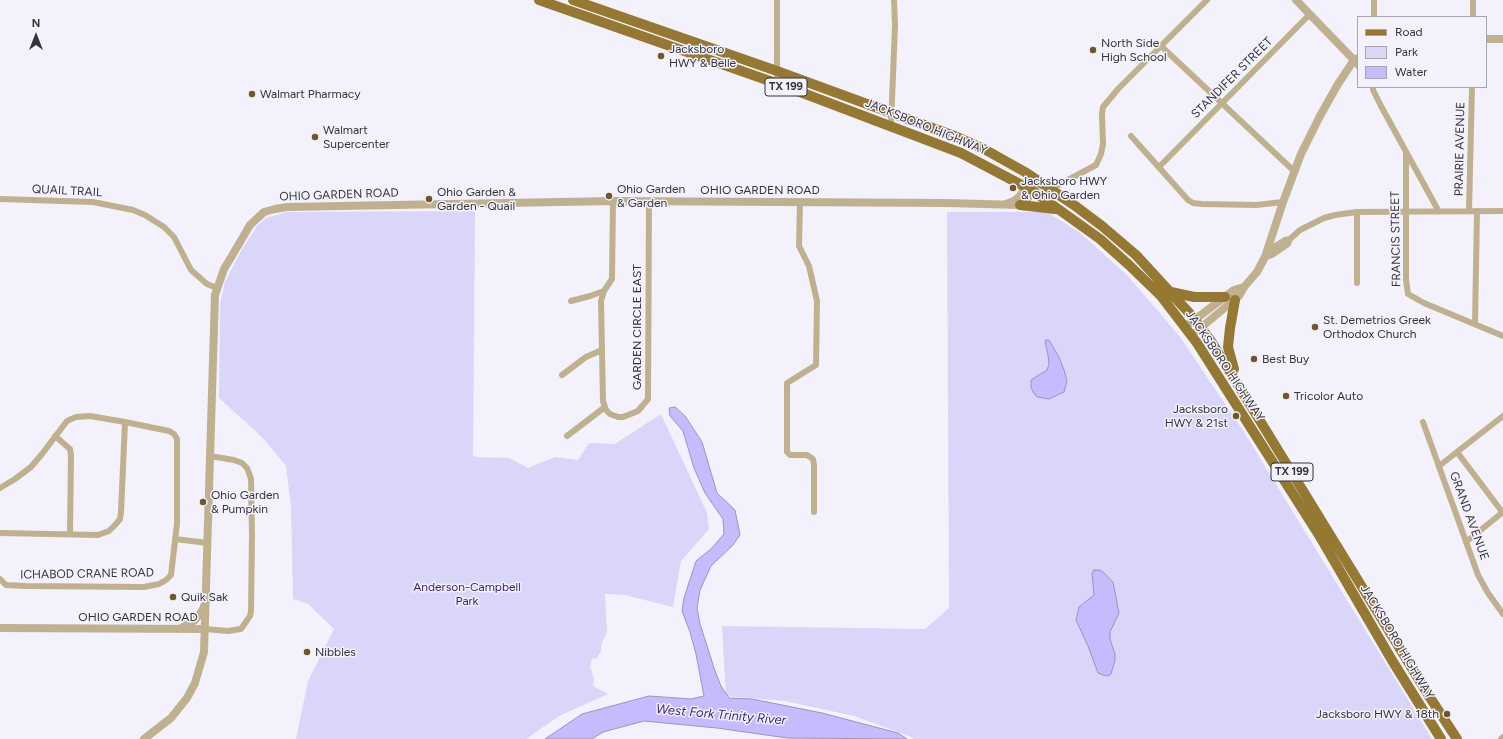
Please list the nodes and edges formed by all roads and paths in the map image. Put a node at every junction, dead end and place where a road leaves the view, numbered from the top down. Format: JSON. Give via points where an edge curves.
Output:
{"nodes":[{"id":1,"x":539,"y":0,"type":"edge"},
{"id":2,"x":573,"y":0,"type":"edge"},
{"id":3,"x":777,"y":0,"type":"edge"},
{"id":4,"x":894,"y":0,"type":"edge"},
{"id":5,"x":1207,"y":0,"type":"edge"},
{"id":6,"x":1296,"y":0,"type":"edge"},
{"id":7,"x":1374,"y":0,"type":"edge"},
{"id":8,"x":1473,"y":0,"type":"edge"},
{"id":9,"x":1310,"y":14,"type":"junction"},
{"id":10,"x":1374,"y":16,"type":"edge"},
{"id":11,"x":1473,"y":16,"type":"edge"},
{"id":12,"x":632,"y":21,"type":"junction"},
{"id":13,"x":627,"y":32,"type":"junction"},
{"id":14,"x":1487,"y":39,"type":"edge"},
{"id":15,"x":1503,"y":39,"type":"edge"},
{"id":16,"x":1161,"y":46,"type":"junction"},
{"id":17,"x":1357,"y":61,"type":"edge"},
{"id":18,"x":777,"y":71,"type":"junction"},
{"id":19,"x":777,"y":84,"type":"junction"},
{"id":20,"x":1372,"y":88,"type":"edge"},
{"id":21,"x":1472,"y":88,"type":"edge"},
{"id":22,"x":1222,"y":104,"type":"junction"},
{"id":23,"x":892,"y":114,"type":"junction"},
{"id":24,"x":891,"y":126,"type":"junction"},
{"id":25,"x":1131,"y":136,"type":"dead end"},
{"id":26,"x":1406,"y":152,"type":"junction"},
{"id":27,"x":1159,"y":167,"type":"junction"},
{"id":28,"x":1294,"y":171,"type":"junction"},
{"id":29,"x":1036,"y":179,"type":"junction"},
{"id":30,"x":1030,"y":189,"type":"junction"},
{"id":31,"x":1051,"y":189,"type":"junction"},
{"id":32,"x":0,"y":199,"type":"edge"},
{"id":33,"x":613,"y":201,"type":"junction"},
{"id":34,"x":649,"y":201,"type":"junction"},
{"id":35,"x":800,"y":202,"type":"junction"},
{"id":36,"x":1282,"y":202,"type":"junction"},
{"id":37,"x":1005,"y":205,"type":"junction"},
{"id":38,"x":1020,"y":205,"type":"junction"},
{"id":39,"x":1060,"y":210,"type":"junction"},
{"id":40,"x":1438,"y":210,"type":"junction"},
{"id":41,"x":1406,"y":211,"type":"junction"},
{"id":42,"x":1469,"y":211,"type":"junction"},
{"id":43,"x":1477,"y":211,"type":"junction"},
{"id":44,"x":1503,"y":211,"type":"edge"},
{"id":45,"x":1357,"y":212,"type":"junction"},
{"id":46,"x":1266,"y":254,"type":"junction"},
{"id":47,"x":1357,"y":283,"type":"dead end"},
{"id":48,"x":1244,"y":287,"type":"junction"},
{"id":49,"x":217,"y":288,"type":"junction"},
{"id":50,"x":604,"y":291,"type":"junction"},
{"id":51,"x":1171,"y":292,"type":"junction"},
{"id":52,"x":1225,"y":297,"type":"junction"},
{"id":53,"x":1235,"y":300,"type":"junction"},
{"id":54,"x":571,"y":301,"type":"dead end"},
{"id":55,"x":1198,"y":324,"type":"junction"},
{"id":56,"x":1475,"y":324,"type":"junction"},
{"id":57,"x":1188,"y":331,"type":"junction"},
{"id":58,"x":1503,"y":336,"type":"edge"},
{"id":59,"x":602,"y":350,"type":"junction"},
{"id":60,"x":562,"y":375,"type":"dead end"},
{"id":61,"x":1247,"y":398,"type":"junction"},
{"id":62,"x":605,"y":407,"type":"junction"},
{"id":63,"x":1503,"y":416,"type":"edge"},
{"id":64,"x":125,"y":422,"type":"junction"},
{"id":65,"x":1422,"y":422,"type":"dead end"},
{"id":66,"x":56,"y":436,"type":"junction"},
{"id":67,"x":567,"y":436,"type":"dead end"},
{"id":68,"x":1457,"y":452,"type":"junction"},
{"id":69,"x":210,"y":456,"type":"junction"},
{"id":70,"x":1439,"y":466,"type":"junction"},
{"id":71,"x":0,"y":488,"type":"edge"},
{"id":72,"x":814,"y":512,"type":"dead end"},
{"id":73,"x":1503,"y":512,"type":"edge"},
{"id":74,"x":0,"y":533,"type":"edge"},
{"id":75,"x":70,"y":534,"type":"junction"},
{"id":76,"x":175,"y":539,"type":"junction"},
{"id":77,"x":1335,"y":541,"type":"junction"},
{"id":78,"x":1466,"y":542,"type":"junction"},
{"id":79,"x":208,"y":543,"type":"junction"},
{"id":80,"x":1325,"y":546,"type":"junction"},
{"id":81,"x":0,"y":579,"type":"edge"},
{"id":82,"x":206,"y":602,"type":"junction"},
{"id":83,"x":1503,"y":614,"type":"edge"},
{"id":84,"x":0,"y":628,"type":"edge"},
{"id":85,"x":180,"y":629,"type":"junction"},
{"id":86,"x":205,"y":629,"type":"junction"},
{"id":87,"x":144,"y":739,"type":"edge"},
{"id":88,"x":1441,"y":739,"type":"edge"},
{"id":89,"x":1457,"y":739,"type":"edge"}],
"edges":[{"from":1,"to":13,"type":"main road","name":"JACKSBORO HIGHWAY","number":"TX 199"},
{"from":2,"to":12,"type":"main road","name":"JACKSBORO HIGHWAY","number":"TX 199"},
{"from":3,"to":18,"type":"street"},
{"from":4,"to":23,"type":"street"},
{"from":5,"to":16,"type":"street"},
{"from":6,"to":9,"type":"street"},
{"from":7,"to":10,"type":"street"},
{"from":8,"to":11,"type":"street"},
{"from":9,"to":17,"type":"street"},
{"from":9,"to":22,"type":"street","name":"STANDIFER STREET"},
{"from":12,"to":13,"type":"main road"},
{"from":12,"to":18,"type":"main road","name":"JACKSBORO HIGHWAY","number":"TX 199"},
{"from":13,"to":19,"type":"main road","name":"JACKSBORO HIGHWAY","number":"TX 199"},
{"from":14,"to":15,"type":"street"},
{"from":16,"to":22,"type":"street"},
{"from":16,"to":31,"type":"street","via":[[1103,107],[1103,144],[1096,165]]},
{"from":17,"to":28,"type":"street","via":[[1338,84]]},
{"from":18,"to":19,"type":"street"},
{"from":18,"to":23,"type":"main road","name":"JACKSBORO HIGHWAY","number":"TX 199"},
{"from":19,"to":24,"type":"main road","name":"JACKSBORO HIGHWAY","number":"TX 199"},
{"from":20,"to":26,"type":"street"},
{"from":21,"to":42,"type":"street","name":"PRAIRIE AVENUE"},
{"from":22,"to":27,"type":"street","name":"STANDIFER STREET"},
{"from":22,"to":28,"type":"street"},
{"from":23,"to":24,"type":"street"},
{"from":23,"to":29,"type":"main road","name":"JACKSBORO HIGHWAY","number":"TX 199","via":[[984,149]]},
{"from":24,"to":30,"type":"main road","name":"JACKSBORO HIGHWAY","number":"TX 199","via":[[961,153]]},
{"from":25,"to":27,"type":"street"},
{"from":26,"to":40,"type":"street"},
{"from":26,"to":41,"type":"street","name":"FRANCIS STREET"},
{"from":27,"to":36,"type":"street","via":[[1192,203],[1256,205]]},
{"from":28,"to":36,"type":"street"},
{"from":29,"to":30,"type":"street"},
{"from":29,"to":31,"type":"main road","name":"JACKSBORO HIGHWAY","number":"TX 199"},
{"from":30,"to":37,"type":"street"},
{"from":30,"to":38,"type":"street"},
{"from":30,"to":39,"type":"main road","name":"JACKSBORO HIGHWAY","number":"TX 199"},
{"from":31,"to":51,"type":"main road","name":"JACKSBORO HIGHWAY","number":"TX 199","via":[[1136,255]]},
{"from":32,"to":49,"type":"street","name":"QUAIL TRAIL","via":[[93,202],[145,215],[164,226],[174,238],[191,270],[207,284]]},
{"from":33,"to":34,"type":"street","name":"OHIO GARDEN ROAD"},
{"from":33,"to":49,"type":"street","name":"OHIO GARDEN ROAD","via":[[275,208],[264,212],[250,225],[224,269]]},
{"from":33,"to":50,"type":"street","via":[[612,279]]},
{"from":34,"to":35,"type":"street","name":"OHIO GARDEN ROAD"},
{"from":34,"to":62,"type":"street","name":"GARDEN CIRCLE EAST","via":[[648,399],[638,411],[623,417],[610,414]]},
{"from":35,"to":37,"type":"street","name":"OHIO GARDEN ROAD"},
{"from":35,"to":72,"type":"street","via":[[799,246],[809,266],[817,301],[816,364],[787,383],[787,452],[807,455],[813,459]]},
{"from":36,"to":46,"type":"street"},
{"from":37,"to":38,"type":"street","name":"OHIO GARDEN ROAD"},
{"from":38,"to":39,"type":"main road"},
{"from":39,"to":57,"type":"main road","name":"JACKSBORO HIGHWAY","number":"TX 199","via":[[1100,239],[1129,265],[1161,296]]},
{"from":40,"to":41,"type":"street"},
{"from":40,"to":42,"type":"street"},
{"from":41,"to":45,"type":"street"},
{"from":41,"to":56,"type":"street","name":"FRANCIS STREET","via":[[1408,294]]},
{"from":42,"to":43,"type":"street"},
{"from":43,"to":44,"type":"street"},
{"from":43,"to":56,"type":"street","name":"PRAIRIE AVENUE"},
{"from":45,"to":46,"type":"street","via":[[1324,218],[1300,230],[1288,244],[1272,255]]},
{"from":45,"to":47,"type":"street"},
{"from":46,"to":48,"type":"street","via":[[1257,272]]},
{"from":48,"to":52,"type":"street","via":[[1234,290]]},
{"from":48,"to":53,"type":"street"},
{"from":49,"to":69,"type":"street","name":"OHIO GARDEN ROAD","via":[[214,303]]},
{"from":50,"to":54,"type":"street"},
{"from":50,"to":59,"type":"street","via":[[601,301]]},
{"from":51,"to":52,"type":"main road","via":[[1194,297]]},
{"from":51,"to":55,"type":"main road","name":"JACKSBORO HIGHWAY","number":"TX 199"},
{"from":52,"to":55,"type":"street"},
{"from":53,"to":55,"type":"street"},
{"from":53,"to":61,"type":"main road","via":[[1228,351]]},
{"from":55,"to":57,"type":"street"},
{"from":55,"to":61,"type":"main road","name":"JACKSBORO HIGHWAY","number":"TX 199"},
{"from":56,"to":58,"type":"street","name":"FRANCIS STREET"},
{"from":57,"to":80,"type":"main road","name":"JACKSBORO HIGHWAY","number":"TX 199"},
{"from":59,"to":60,"type":"street","via":[[586,357]]},
{"from":59,"to":62,"type":"street"},
{"from":61,"to":77,"type":"main road","name":"JACKSBORO HIGHWAY","number":"TX 199"},
{"from":62,"to":67,"type":"street"},
{"from":63,"to":68,"type":"street"},
{"from":64,"to":66,"type":"street","via":[[90,416],[76,417],[67,421]]},
{"from":64,"to":75,"type":"street","via":[[120,519],[109,531],[98,535]]},
{"from":64,"to":76,"type":"street","via":[[169,431],[177,439]]},
{"from":65,"to":70,"type":"street","name":"GRAND AVENUE"},
{"from":66,"to":71,"type":"street","via":[[30,467]]},
{"from":66,"to":75,"type":"street","via":[[70,449],[71,455]]},
{"from":68,"to":70,"type":"street"},
{"from":68,"to":73,"type":"street"},
{"from":69,"to":79,"type":"street","name":"OHIO GARDEN ROAD"},
{"from":69,"to":86,"type":"street","via":[[242,463],[250,472],[251,611],[241,629]]},
{"from":70,"to":78,"type":"street","name":"GRAND AVENUE"},
{"from":73,"to":78,"type":"street"},
{"from":74,"to":75,"type":"street"},
{"from":76,"to":79,"type":"street"},
{"from":76,"to":81,"type":"street","name":"ICHABOD CRANE ROAD","via":[[171,575],[160,584],[144,587],[6,585]]},
{"from":77,"to":80,"type":"main road"},
{"from":77,"to":89,"type":"main road","name":"JACKSBORO HIGHWAY","number":"TX 199"},
{"from":78,"to":83,"type":"street","name":"GRAND AVENUE","via":[[1478,575]]},
{"from":79,"to":82,"type":"street","name":"OHIO GARDEN ROAD"},
{"from":80,"to":88,"type":"main road","name":"JACKSBORO HIGHWAY","number":"TX 199"},
{"from":82,"to":85,"type":"street","via":[[195,620]]},
{"from":82,"to":86,"type":"street","name":"OHIO GARDEN ROAD"},
{"from":84,"to":85,"type":"street","name":"OHIO GARDEN ROAD"},
{"from":85,"to":86,"type":"street","name":"OHIO GARDEN ROAD"},
{"from":86,"to":87,"type":"street","via":[[200,669],[187,698],[171,718]]}]}
